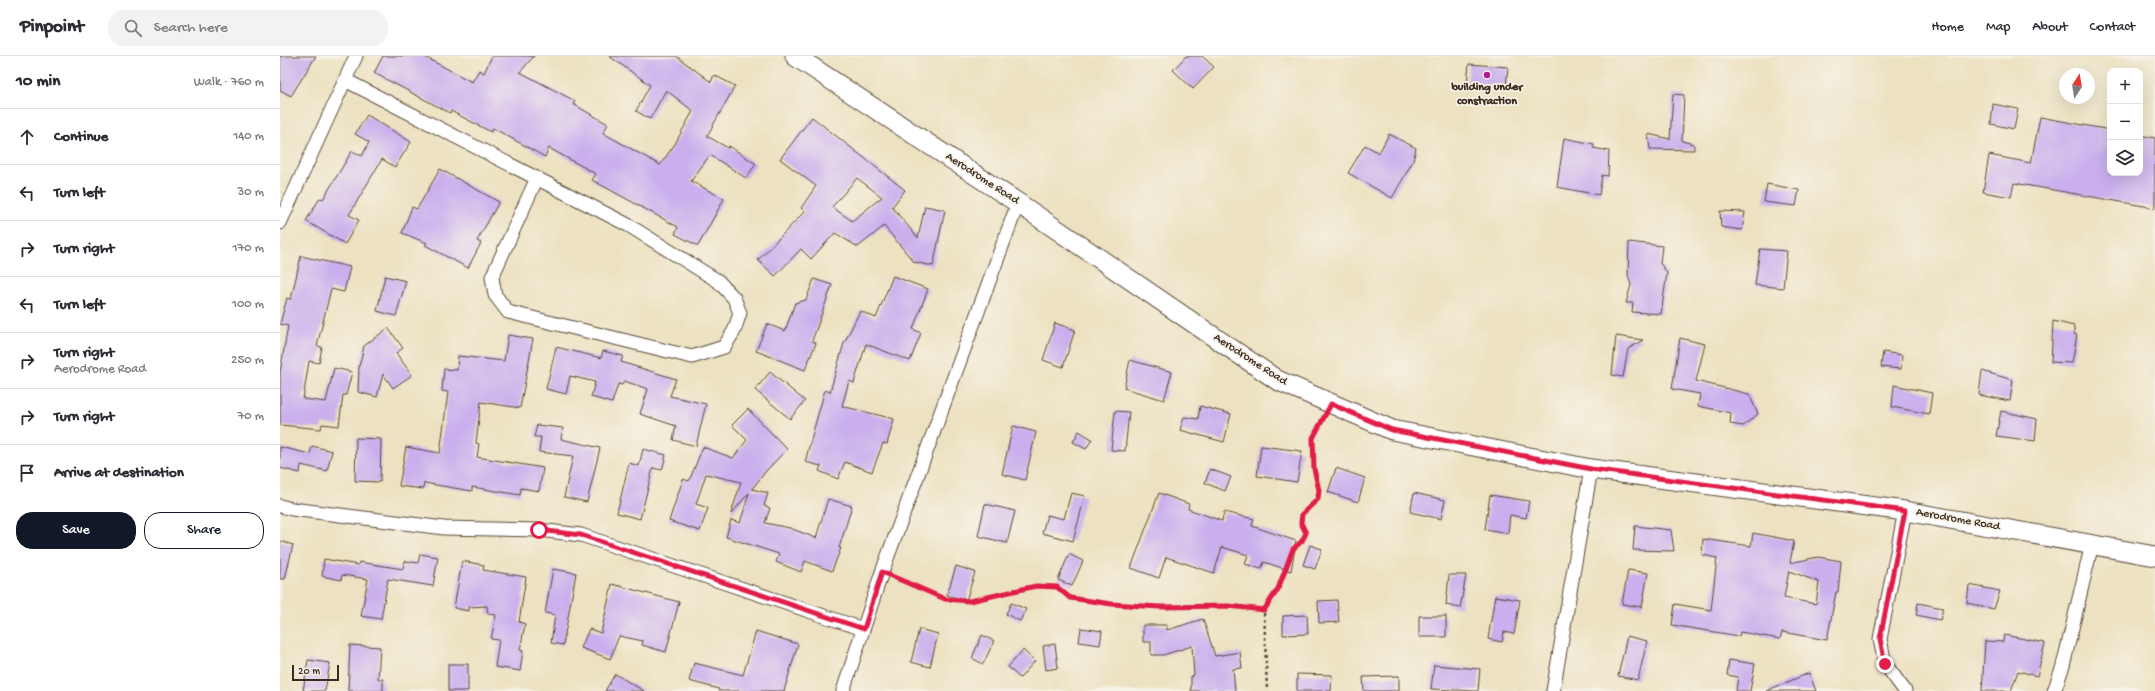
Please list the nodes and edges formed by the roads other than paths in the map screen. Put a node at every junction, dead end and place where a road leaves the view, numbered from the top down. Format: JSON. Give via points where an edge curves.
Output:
{"nodes":[{"id":1,"x":356,"y":56,"type":"edge"},
{"id":2,"x":794,"y":56,"type":"edge"},
{"id":3,"x":346,"y":80,"type":"junction"},
{"id":4,"x":537,"y":178,"type":"junction"},
{"id":5,"x":1018,"y":203,"type":"junction"},
{"id":6,"x":280,"y":223,"type":"edge"},
{"id":7,"x":1591,"y":469,"type":"junction"},
{"id":8,"x":280,"y":506,"type":"edge"},
{"id":9,"x":1905,"y":511,"type":"junction"},
{"id":10,"x":2092,"y":544,"type":"junction"},
{"id":11,"x":2155,"y":556,"type":"edge"},
{"id":12,"x":864,"y":629,"type":"junction"},
{"id":13,"x":843,"y":691,"type":"edge"},
{"id":14,"x":1553,"y":691,"type":"edge"},
{"id":15,"x":1905,"y":691,"type":"edge"},
{"id":16,"x":2054,"y":691,"type":"edge"}],
"edges":[{"from":1,"to":3,"type":"street"},
{"from":2,"to":5,"type":"street","name":"Aerodrome Road"},
{"from":3,"to":4,"type":"street"},
{"from":3,"to":6,"type":"street"},
{"from":4,"to":4,"type":"street","via":[[628,225],[718,281],[734,298],[740,313],[734,331],[724,347],[692,357],[508,312],[495,295],[492,277]]},
{"from":5,"to":7,"type":"street","name":"Aerodrome Road","via":[[1277,380],[1392,430]]},
{"from":5,"to":12,"type":"street","via":[[882,572]]},
{"from":7,"to":9,"type":"street","name":"Aerodrome Road"},
{"from":7,"to":14,"type":"street"},
{"from":8,"to":12,"type":"street","via":[[444,528],[539,530],[581,535]]},
{"from":9,"to":10,"type":"street","name":"Aerodrome Road"},
{"from":9,"to":15,"type":"street","via":[[1880,639],[1885,664]]},
{"from":10,"to":11,"type":"street","name":"Aerodrome Road"},
{"from":10,"to":16,"type":"street","via":[[2063,666]]},
{"from":12,"to":13,"type":"street"}]}
